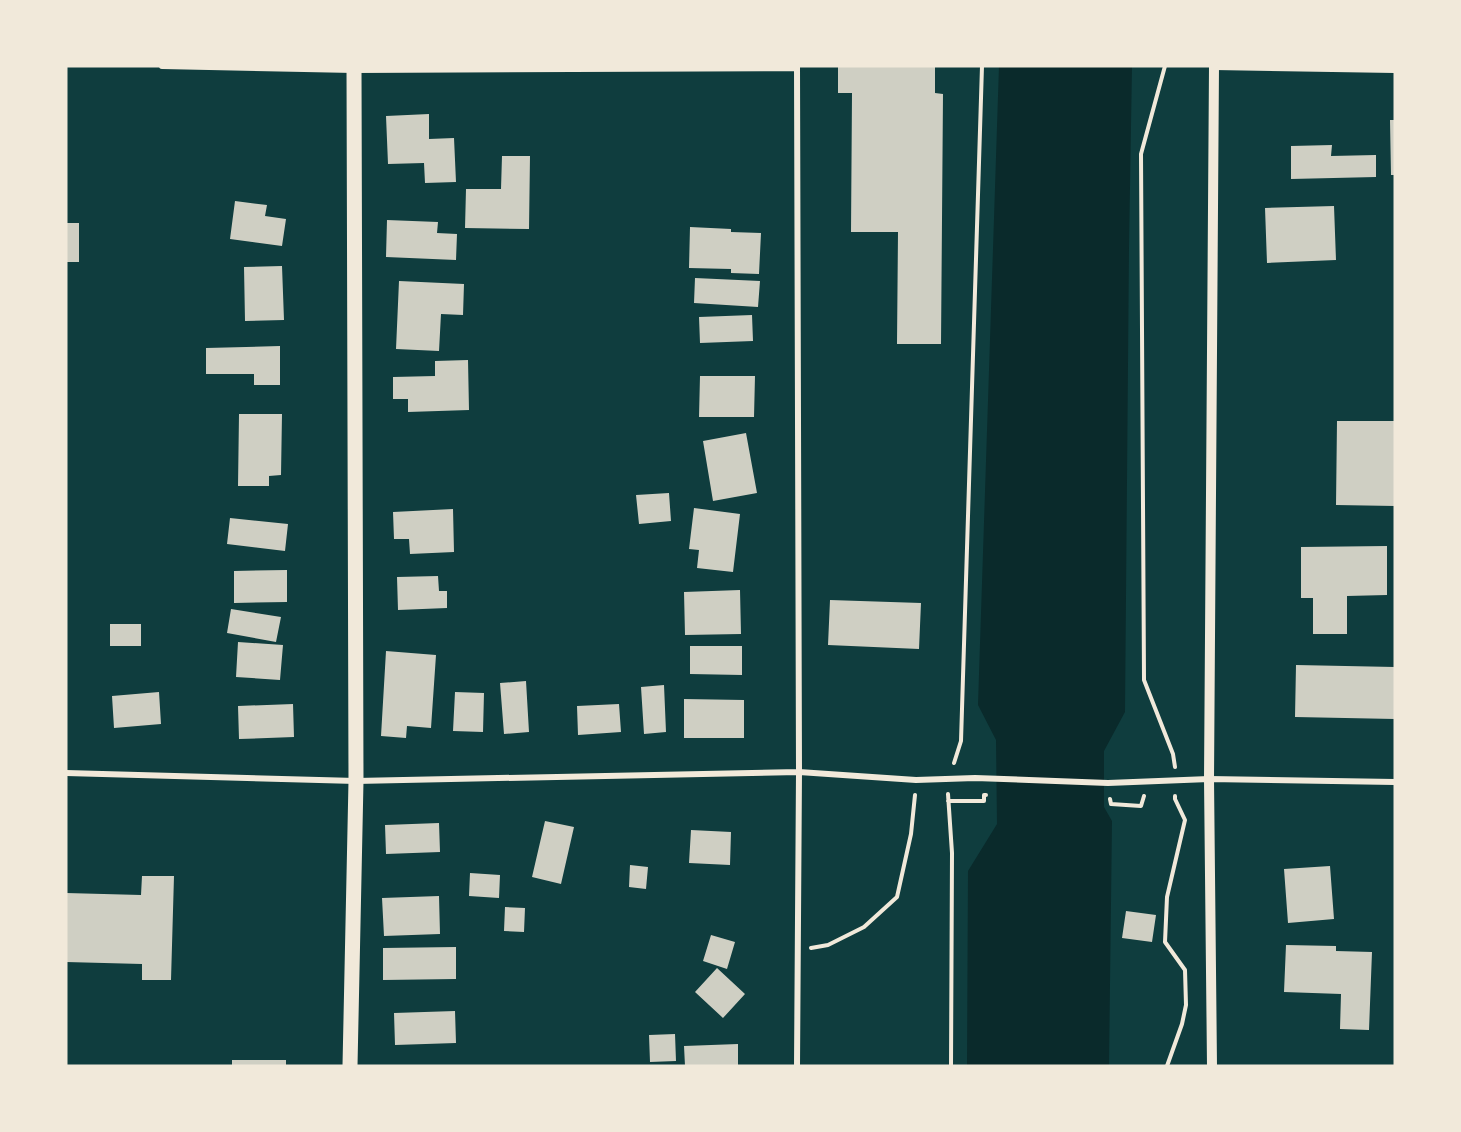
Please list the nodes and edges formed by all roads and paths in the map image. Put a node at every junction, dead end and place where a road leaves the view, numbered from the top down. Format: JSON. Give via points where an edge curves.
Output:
{"nodes":[{"id":1,"x":162,"y":66,"type":"edge"},
{"id":2,"x":982,"y":66,"type":"edge"},
{"id":3,"x":1165,"y":66,"type":"edge"},
{"id":4,"x":797,"y":67,"type":"edge"},
{"id":5,"x":1214,"y":67,"type":"edge"},
{"id":6,"x":354,"y":68,"type":"edge"},
{"id":7,"x":1395,"y":70,"type":"edge"},
{"id":8,"x":799,"y":772,"type":"junction"},
{"id":9,"x":66,"y":773,"type":"edge"},
{"id":10,"x":949,"y":778,"type":"junction"},
{"id":11,"x":1209,"y":778,"type":"junction"},
{"id":12,"x":916,"y":780,"type":"junction"},
{"id":13,"x":1177,"y":780,"type":"junction"},
{"id":14,"x":356,"y":781,"type":"junction"},
{"id":15,"x":1395,"y":782,"type":"edge"},
{"id":16,"x":948,"y":801,"type":"junction"},
{"id":17,"x":984,"y":801,"type":"dead end"},
{"id":18,"x":1111,"y":804,"type":"dead end"},
{"id":19,"x":1141,"y":806,"type":"dead end"},
{"id":20,"x":798,"y":951,"type":"junction"},
{"id":21,"x":350,"y":1066,"type":"edge"},
{"id":22,"x":797,"y":1066,"type":"edge"},
{"id":23,"x":951,"y":1066,"type":"edge"},
{"id":24,"x":1167,"y":1066,"type":"edge"},
{"id":25,"x":1212,"y":1066,"type":"edge"}],
"edges":[{"from":1,"to":6,"type":"street"},
{"from":2,"to":10,"type":"path","via":[[961,741]]},
{"from":3,"to":13,"type":"path","via":[[1141,154],[1144,680],[1173,754]]},
{"from":4,"to":6,"type":"street"},
{"from":4,"to":8,"type":"street"},
{"from":5,"to":7,"type":"street"},
{"from":5,"to":11,"type":"street"},
{"from":6,"to":14,"type":"main road"},
{"from":8,"to":12,"type":"street"},
{"from":8,"to":14,"type":"street"},
{"from":8,"to":20,"type":"street"},
{"from":9,"to":14,"type":"street"},
{"from":10,"to":12,"type":"street"},
{"from":10,"to":13,"type":"street","via":[[1108,783]]},
{"from":10,"to":16,"type":"path"},
{"from":11,"to":13,"type":"street"},
{"from":11,"to":15,"type":"street"},
{"from":11,"to":25,"type":"street"},
{"from":12,"to":20,"type":"path","via":[[911,834],[897,897],[864,927],[828,945]]},
{"from":13,"to":24,"type":"path","via":[[1175,799],[1185,820],[1167,897],[1165,942],[1185,970],[1186,1005]]},
{"from":14,"to":21,"type":"main road"},
{"from":16,"to":17,"type":"path"},
{"from":16,"to":23,"type":"path","via":[[952,852]]},
{"from":18,"to":19,"type":"path"},
{"from":20,"to":22,"type":"street"}]}
